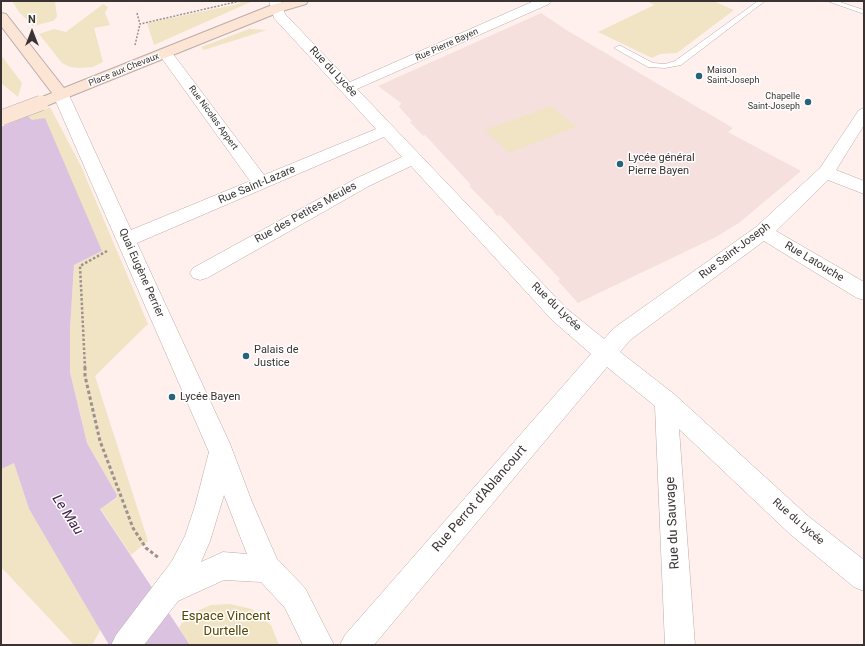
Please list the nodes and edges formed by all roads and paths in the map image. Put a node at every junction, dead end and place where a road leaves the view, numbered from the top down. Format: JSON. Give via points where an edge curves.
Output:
{"nodes":[{"id":1,"x":240,"y":1,"type":"edge"},
{"id":2,"x":301,"y":1,"type":"edge"},
{"id":3,"x":545,"y":1,"type":"edge"},
{"id":4,"x":762,"y":1,"type":"edge"},
{"id":5,"x":830,"y":1,"type":"edge"},
{"id":6,"x":276,"y":4,"type":"edge"},
{"id":7,"x":864,"y":12,"type":"edge"},
{"id":8,"x":137,"y":13,"type":"dead end"},
{"id":9,"x":1,"y":17,"type":"edge"},
{"id":10,"x":618,"y":48,"type":"dead end"},
{"id":11,"x":165,"y":53,"type":"junction"},
{"id":12,"x":348,"y":88,"type":"junction"},
{"id":13,"x":61,"y":95,"type":"junction"},
{"id":14,"x":864,"y":113,"type":"edge"},
{"id":15,"x":1,"y":118,"type":"edge"},
{"id":16,"x":388,"y":130,"type":"junction"},
{"id":17,"x":414,"y":158,"type":"junction"},
{"id":18,"x":826,"y":172,"type":"junction"},
{"id":19,"x":261,"y":183,"type":"junction"},
{"id":20,"x":864,"y":188,"type":"edge"},
{"id":21,"x":763,"y":232,"type":"junction"},
{"id":22,"x":126,"y":240,"type":"junction"},
{"id":23,"x":104,"y":245,"type":"dead end"},
{"id":24,"x":200,"y":272,"type":"dead end"},
{"id":25,"x":864,"y":292,"type":"edge"},
{"id":26,"x":605,"y":354,"type":"junction"},
{"id":27,"x":666,"y":401,"type":"junction"},
{"id":28,"x":221,"y":452,"type":"junction"},
{"id":29,"x":267,"y":569,"type":"junction"},
{"id":30,"x":864,"y":577,"type":"edge"},
{"id":31,"x":175,"y":581,"type":"junction"},
{"id":32,"x":126,"y":645,"type":"edge"},
{"id":33,"x":319,"y":645,"type":"edge"},
{"id":34,"x":355,"y":645,"type":"edge"},
{"id":35,"x":680,"y":645,"type":"edge"}],
"edges":[{"from":1,"to":8,"type":"path","via":[[140,24]]},
{"from":2,"to":6,"type":"main road","name":"Place aux Chevaux"},
{"from":3,"to":12,"type":"street","name":"Rue Pierre Bayen"},
{"from":4,"to":10,"type":"lane","via":[[678,63],[665,66],[651,65]]},
{"from":5,"to":7,"type":"lane"},
{"from":6,"to":11,"type":"main road","name":"Place aux Chevaux"},
{"from":6,"to":12,"type":"street","name":"Rue du Lycée","via":[[279,15]]},
{"from":9,"to":13,"type":"main road"},
{"from":11,"to":13,"type":"main road","name":"Place aux Chevaux"},
{"from":11,"to":19,"type":"street","name":"Rue Nicolas Appert"},
{"from":12,"to":16,"type":"street","name":"Rue du Lycée"},
{"from":13,"to":15,"type":"main road","name":"Place aux Chevaux","bridge":true},
{"from":13,"to":22,"type":"street","name":"Quai Eugène Perrier"},
{"from":14,"to":18,"type":"street","name":"Rue Saint-Joseph"},
{"from":16,"to":17,"type":"street","name":"Rue du Lycée"},
{"from":16,"to":19,"type":"street","name":"Rue Saint-Lazare"},
{"from":17,"to":24,"type":"street","name":"Rue des Petites Meules","via":[[363,182]]},
{"from":17,"to":26,"type":"street","name":"Rue du Lycée","via":[[559,314]]},
{"from":18,"to":20,"type":"street"},
{"from":18,"to":21,"type":"street","name":"Rue Saint-Joseph"},
{"from":19,"to":22,"type":"street","name":"Rue Saint-Lazare"},
{"from":21,"to":25,"type":"street","name":"Rue Latouche"},
{"from":21,"to":26,"type":"street","name":"Rue Saint-Joseph","via":[[622,334]]},
{"from":22,"to":28,"type":"street","name":"Quai Eugène Perrier"},
{"from":23,"to":31,"type":"path","via":[[107,251],[80,266],[85,376],[98,434],[133,528],[146,548],[164,562]]},
{"from":26,"to":27,"type":"street","name":"Rue du Lycée"},
{"from":26,"to":34,"type":"street","name":"Rue Perrot d'Ablancourt"},
{"from":27,"to":30,"type":"street","name":"Rue du Lycée","via":[[799,525]]},
{"from":27,"to":35,"type":"street","name":"Rue du Sauvage"},
{"from":28,"to":29,"type":"street","name":"Quai Eugène Perrier"},
{"from":28,"to":31,"type":"street","via":[[197,541]]},
{"from":29,"to":31,"type":"street","via":[[223,566]]},
{"from":29,"to":33,"type":"street","name":"Quai Eugène Perrier","via":[[295,598]]},
{"from":31,"to":32,"type":"street"}]}
